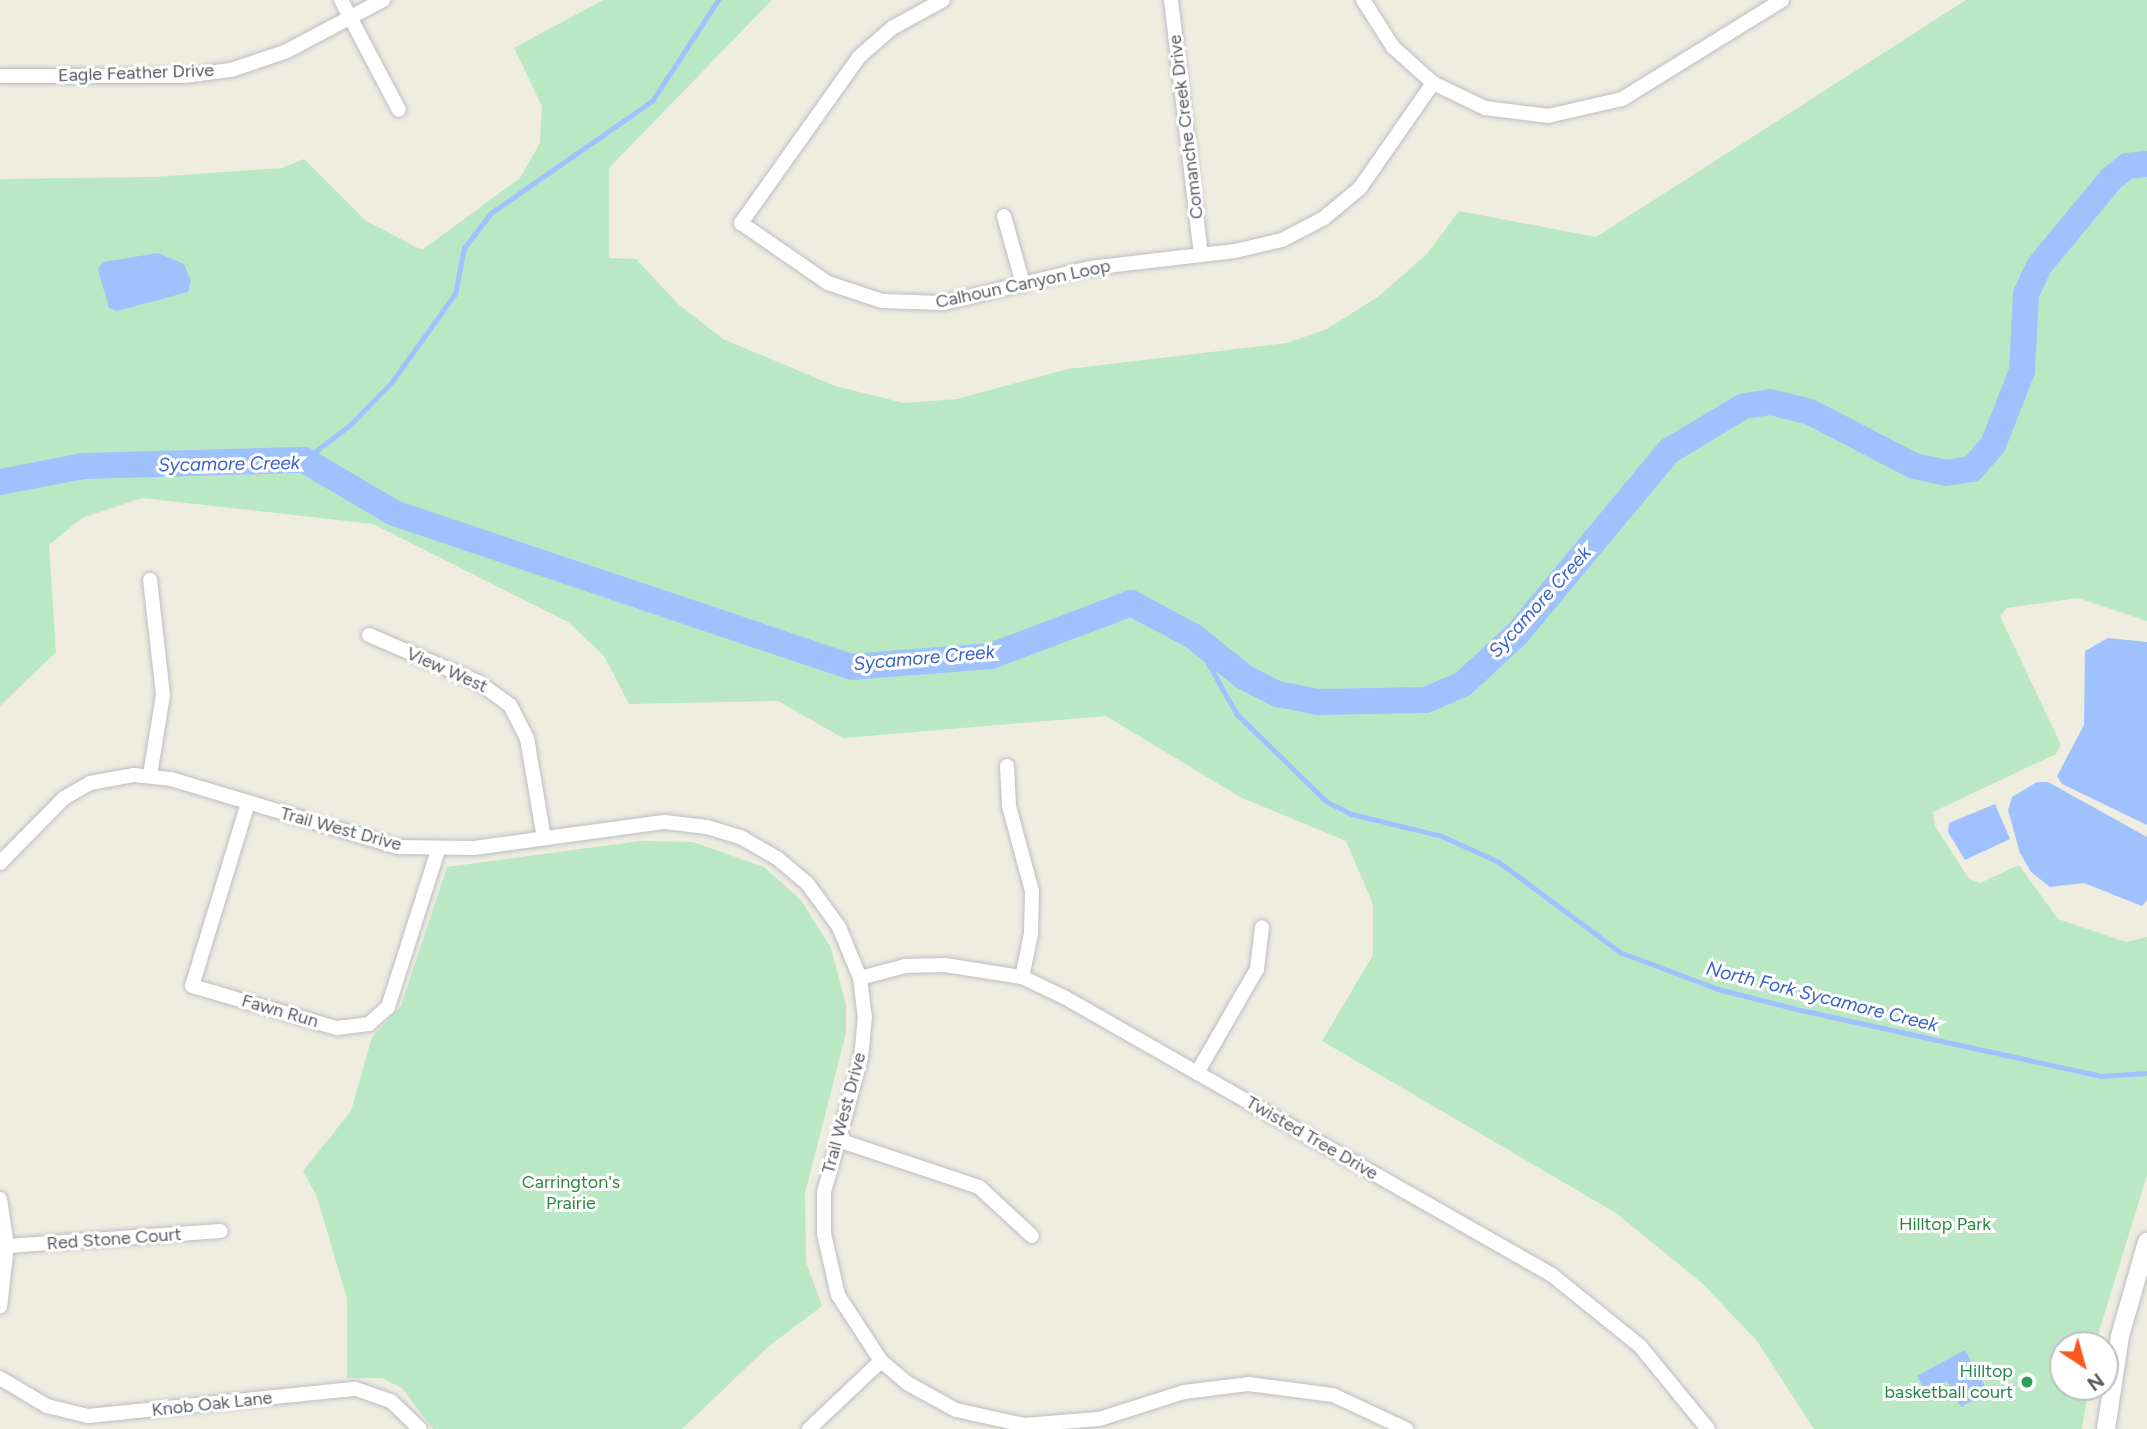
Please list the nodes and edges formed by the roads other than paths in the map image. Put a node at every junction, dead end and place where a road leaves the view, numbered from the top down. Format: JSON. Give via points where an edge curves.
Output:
{"nodes":[{"id":1,"x":341,"y":0,"type":"edge"},
{"id":2,"x":383,"y":0,"type":"edge"},
{"id":3,"x":943,"y":0,"type":"edge"},
{"id":4,"x":1171,"y":0,"type":"edge"},
{"id":5,"x":1363,"y":0,"type":"edge"},
{"id":6,"x":1782,"y":0,"type":"edge"},
{"id":7,"x":350,"y":17,"type":"junction"},
{"id":8,"x":0,"y":76,"type":"edge"},
{"id":9,"x":1433,"y":83,"type":"junction"},
{"id":10,"x":399,"y":110,"type":"dead end"},
{"id":11,"x":1004,"y":216,"type":"dead end"},
{"id":12,"x":1201,"y":254,"type":"junction"},
{"id":13,"x":1023,"y":284,"type":"junction"},
{"id":14,"x":150,"y":580,"type":"dead end"},
{"id":15,"x":369,"y":635,"type":"dead end"},
{"id":16,"x":1007,"y":766,"type":"dead end"},
{"id":17,"x":150,"y":775,"type":"junction"},
{"id":18,"x":248,"y":803,"type":"junction"},
{"id":19,"x":544,"y":838,"type":"junction"},
{"id":20,"x":438,"y":850,"type":"junction"},
{"id":21,"x":0,"y":863,"type":"edge"},
{"id":22,"x":1262,"y":927,"type":"dead end"},
{"id":23,"x":1023,"y":977,"type":"junction"},
{"id":24,"x":860,"y":978,"type":"junction"},
{"id":25,"x":1197,"y":1073,"type":"junction"},
{"id":26,"x":838,"y":1140,"type":"junction"},
{"id":27,"x":0,"y":1199,"type":"edge"},
{"id":28,"x":220,"y":1231,"type":"dead end"},
{"id":29,"x":1032,"y":1236,"type":"dead end"},
{"id":30,"x":2147,"y":1242,"type":"edge"},
{"id":31,"x":7,"y":1246,"type":"junction"},
{"id":32,"x":0,"y":1307,"type":"edge"},
{"id":33,"x":881,"y":1362,"type":"junction"},
{"id":34,"x":0,"y":1378,"type":"edge"},
{"id":35,"x":420,"y":1429,"type":"edge"},
{"id":36,"x":809,"y":1429,"type":"edge"},
{"id":37,"x":1406,"y":1429,"type":"edge"},
{"id":38,"x":1708,"y":1429,"type":"edge"},
{"id":39,"x":2106,"y":1429,"type":"edge"}],
"edges":[{"from":1,"to":7,"type":"street"},
{"from":2,"to":7,"type":"street","name":"Eagle Feather Drive"},
{"from":3,"to":13,"type":"street","name":"Calhoun Canyon Loop","via":[[892,28],[859,57],[741,223],[828,283],[882,301],[943,303]]},
{"from":4,"to":12,"type":"street","name":"Comanche Creek Drive"},
{"from":5,"to":9,"type":"street","via":[[1394,47]]},
{"from":6,"to":9,"type":"street","via":[[1644,88],[1598,107],[1548,116],[1506,114]]},
{"from":7,"to":8,"type":"street","name":"Eagle Feather Drive","via":[[287,51],[231,70],[183,76]]},
{"from":7,"to":10,"type":"street"},
{"from":9,"to":12,"type":"street","name":"Calhoun Canyon Loop","via":[[1368,177],[1324,218],[1282,240]]},
{"from":11,"to":13,"type":"street"},
{"from":12,"to":13,"type":"street","name":"Calhoun Canyon Loop","via":[[1090,268]]},
{"from":14,"to":17,"type":"street","via":[[163,695]]},
{"from":15,"to":19,"type":"street","name":"View West","via":[[478,682],[510,705],[527,738]]},
{"from":16,"to":23,"type":"street","via":[[1009,806],[1032,891]]},
{"from":17,"to":18,"type":"street","name":"Trail West Drive"},
{"from":17,"to":21,"type":"street","name":"Trail West Drive","via":[[112,776],[79,788],[50,809]]},
{"from":18,"to":20,"type":"street","name":"Trail West Drive","via":[[355,837]]},
{"from":18,"to":20,"type":"street","name":"Fawn Run","via":[[192,986],[337,1028],[369,1024],[388,1007]]},
{"from":19,"to":20,"type":"street","name":"Trail West Drive"},
{"from":19,"to":24,"type":"street","name":"Trail West Drive","via":[[665,822],[707,827],[742,838],[807,883],[839,927]]},
{"from":22,"to":25,"type":"street","via":[[1256,969]]},
{"from":23,"to":24,"type":"street","name":"Twisted Tree Drive","via":[[928,964]]},
{"from":23,"to":25,"type":"street","name":"Twisted Tree Drive"},
{"from":24,"to":26,"type":"street","name":"Trail West Drive","via":[[865,1016],[861,1058]]},
{"from":25,"to":38,"type":"street","name":"Twisted Tree Drive","via":[[1573,1289],[1647,1353]]},
{"from":26,"to":29,"type":"street","via":[[979,1187]]},
{"from":26,"to":33,"type":"street","name":"Trail West Drive","via":[[824,1192],[826,1252],[846,1313]]},
{"from":27,"to":31,"type":"street"},
{"from":28,"to":31,"type":"street","name":"Red Stone Court"},
{"from":30,"to":39,"type":"street","via":[[2120,1336]]},
{"from":31,"to":32,"type":"street"},
{"from":33,"to":36,"type":"street"},
{"from":33,"to":37,"type":"street","name":"Trail West Drive","via":[[907,1383],[956,1410],[1024,1425],[1099,1419],[1184,1392],[1248,1384],[1333,1395]]},
{"from":34,"to":35,"type":"street","name":"Knob Oak Lane","via":[[47,1406],[88,1416],[356,1389],[391,1401]]}]}
